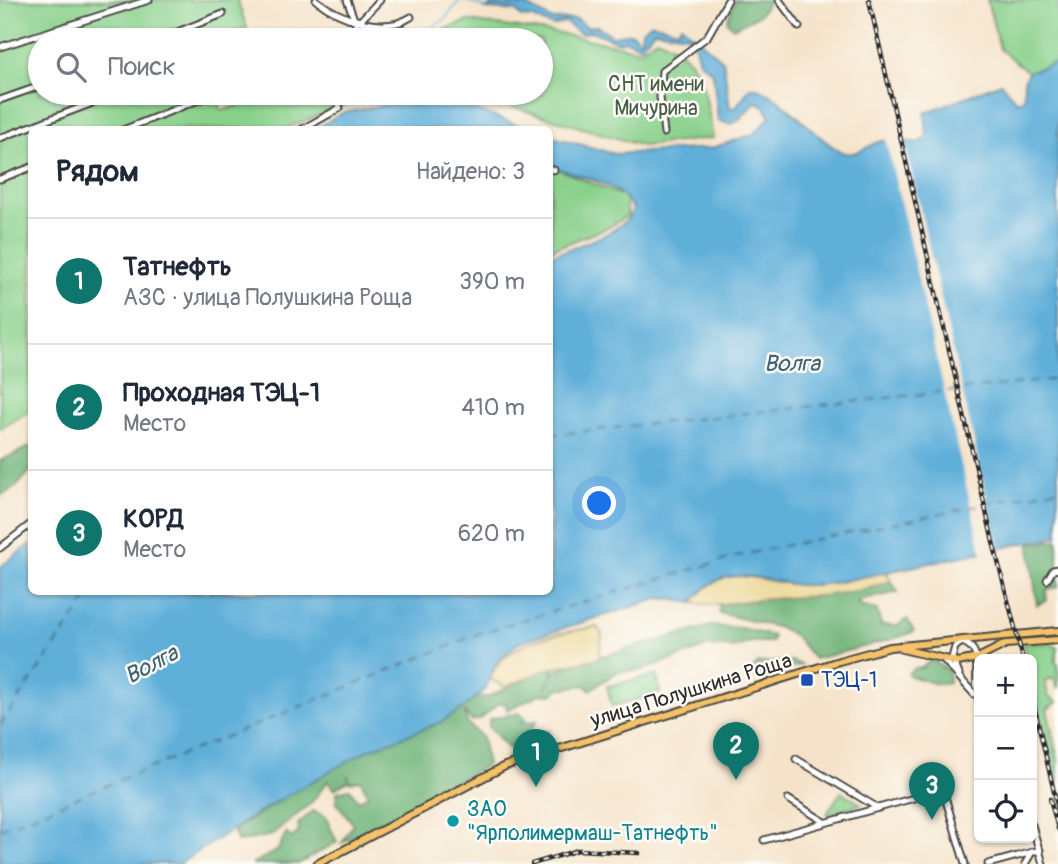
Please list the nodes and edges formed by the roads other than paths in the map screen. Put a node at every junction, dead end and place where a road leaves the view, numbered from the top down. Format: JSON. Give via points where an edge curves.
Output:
{"nodes":[{"id":1,"x":149,"y":0,"type":"edge"},
{"id":2,"x":316,"y":0,"type":"edge"},
{"id":3,"x":347,"y":0,"type":"edge"},
{"id":4,"x":380,"y":0,"type":"edge"},
{"id":5,"x":728,"y":0,"type":"edge"},
{"id":6,"x":779,"y":0,"type":"edge"},
{"id":7,"x":223,"y":14,"type":"dead end"},
{"id":8,"x":411,"y":17,"type":"dead end"},
{"id":9,"x":357,"y":20,"type":"junction"},
{"id":10,"x":799,"y":27,"type":"dead end"},
{"id":11,"x":60,"y":28,"type":"edge"},
{"id":12,"x":187,"y":28,"type":"edge"},
{"id":13,"x":355,"y":28,"type":"edge"},
{"id":14,"x":28,"y":38,"type":"edge"},
{"id":15,"x":0,"y":47,"type":"edge"},
{"id":16,"x":28,"y":90,"type":"edge"},
{"id":17,"x":0,"y":100,"type":"edge"},
{"id":18,"x":87,"y":105,"type":"edge"},
{"id":19,"x":186,"y":105,"type":"edge"},
{"id":20,"x":339,"y":105,"type":"edge"},
{"id":21,"x":32,"y":126,"type":"edge"},
{"id":22,"x":133,"y":126,"type":"edge"},
{"id":23,"x":308,"y":126,"type":"edge"},
{"id":24,"x":28,"y":127,"type":"edge"},
{"id":25,"x":664,"y":133,"type":"dead end"},
{"id":26,"x":0,"y":138,"type":"edge"},
{"id":27,"x":28,"y":168,"type":"edge"},
{"id":28,"x":0,"y":179,"type":"edge"},
{"id":29,"x":28,"y":526,"type":"edge"},
{"id":30,"x":0,"y":548,"type":"edge"},
{"id":31,"x":1058,"y":569,"type":"edge"},
{"id":32,"x":1047,"y":580,"type":"dead end"},
{"id":33,"x":1058,"y":631,"type":"edge"},
{"id":34,"x":962,"y":642,"type":"junction"},
{"id":35,"x":1058,"y":643,"type":"edge"},
{"id":36,"x":890,"y":647,"type":"junction"},
{"id":37,"x":976,"y":654,"type":"edge"},
{"id":38,"x":984,"y":654,"type":"edge"},
{"id":39,"x":974,"y":658,"type":"edge"},
{"id":40,"x":944,"y":660,"type":"junction"},
{"id":41,"x":952,"y":662,"type":"junction"},
{"id":42,"x":959,"y":674,"type":"junction"},
{"id":43,"x":974,"y":694,"type":"edge"},
{"id":44,"x":796,"y":758,"type":"dead end"},
{"id":45,"x":788,"y":799,"type":"dead end"},
{"id":46,"x":878,"y":808,"type":"junction"},
{"id":47,"x":825,"y":822,"type":"junction"},
{"id":48,"x":764,"y":840,"type":"dead end"},
{"id":49,"x":1035,"y":843,"type":"edge"},
{"id":50,"x":1036,"y":850,"type":"junction"},
{"id":51,"x":317,"y":864,"type":"edge"},
{"id":52,"x":965,"y":864,"type":"edge"},
{"id":53,"x":988,"y":864,"type":"edge"},
{"id":54,"x":1026,"y":864,"type":"edge"},
{"id":55,"x":1044,"y":864,"type":"edge"}],
"edges":[{"from":1,"to":11,"type":"street"},
{"from":2,"to":9,"type":"street"},
{"from":3,"to":9,"type":"street"},
{"from":4,"to":9,"type":"street"},
{"from":5,"to":25,"type":"street","via":[[707,37],[662,71]]},
{"from":6,"to":10,"type":"street"},
{"from":7,"to":12,"type":"street"},
{"from":8,"to":9,"type":"street","via":[[386,25]]},
{"from":9,"to":13,"type":"street"},
{"from":14,"to":15,"type":"street"},
{"from":16,"to":17,"type":"street"},
{"from":18,"to":21,"type":"street"},
{"from":19,"to":22,"type":"street"},
{"from":20,"to":23,"type":"street"},
{"from":24,"to":26,"type":"street"},
{"from":27,"to":28,"type":"street"},
{"from":29,"to":30,"type":"street"},
{"from":31,"to":32,"type":"street"},
{"from":33,"to":34,"type":"main road","name":"улица Полушкина Роща"},
{"from":34,"to":36,"type":"main road","name":"улица Полушкина Роща"},
{"from":34,"to":37,"type":"street"},
{"from":34,"to":41,"type":"street","via":[[955,647]]},
{"from":35,"to":38,"type":"main road","via":[[1006,644]]},
{"from":36,"to":40,"type":"main road","name":"улица Полушкина Роща"},
{"from":36,"to":51,"type":"main road","name":"улица Полушкина Роща","via":[[505,766]]},
{"from":39,"to":41,"type":"main road"},
{"from":40,"to":41,"type":"main road"},
{"from":40,"to":42,"type":"street","name":"улица Полушкина Роща"},
{"from":41,"to":42,"type":"street","name":"улица Полушкина Роща"},
{"from":42,"to":43,"type":"street","name":"улица Полушкина Роща"},
{"from":44,"to":46,"type":"street"},
{"from":45,"to":47,"type":"street"},
{"from":46,"to":47,"type":"street"},
{"from":46,"to":52,"type":"street","via":[[939,791],[945,797]]},
{"from":47,"to":48,"type":"street"},
{"from":49,"to":50,"type":"street"},
{"from":50,"to":53,"type":"street"},
{"from":50,"to":54,"type":"street"},
{"from":50,"to":55,"type":"street"}]}
